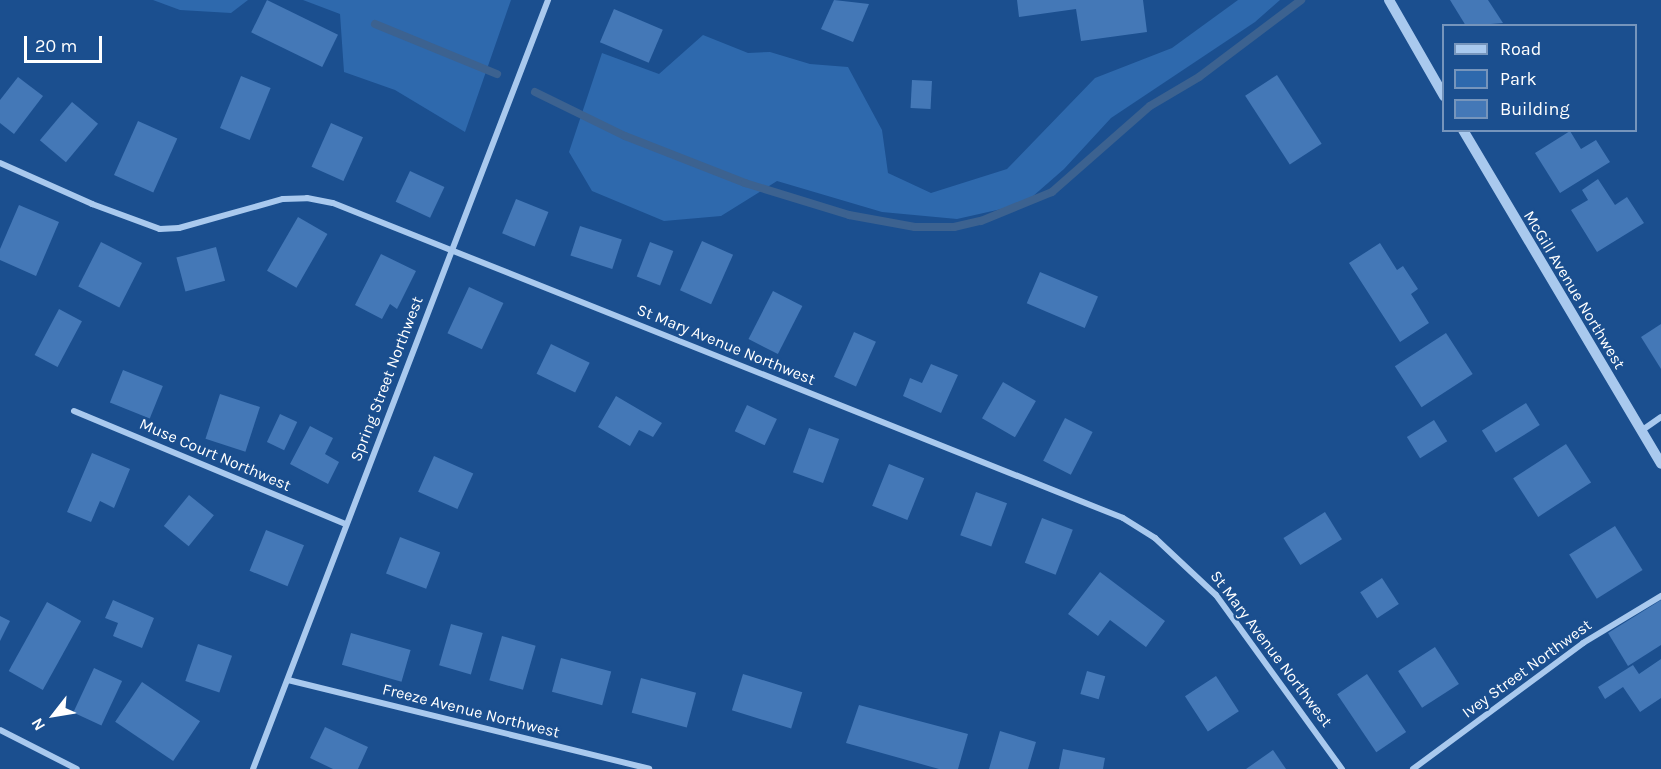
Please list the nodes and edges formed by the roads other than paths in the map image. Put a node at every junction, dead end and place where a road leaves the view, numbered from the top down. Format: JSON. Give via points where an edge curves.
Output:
{"nodes":[{"id":1,"x":548,"y":0,"type":"edge"},
{"id":2,"x":1389,"y":0,"type":"edge"},
{"id":3,"x":1442,"y":94,"type":"edge"},
{"id":4,"x":1464,"y":132,"type":"edge"},
{"id":5,"x":0,"y":163,"type":"edge"},
{"id":6,"x":453,"y":249,"type":"junction"},
{"id":7,"x":74,"y":411,"type":"dead end"},
{"id":8,"x":1661,"y":417,"type":"edge"},
{"id":9,"x":1641,"y":431,"type":"junction"},
{"id":10,"x":1661,"y":464,"type":"edge"},
{"id":11,"x":345,"y":524,"type":"junction"},
{"id":12,"x":1661,"y":596,"type":"edge"},
{"id":13,"x":288,"y":680,"type":"junction"},
{"id":14,"x":0,"y":730,"type":"edge"},
{"id":15,"x":77,"y":769,"type":"edge"},
{"id":16,"x":253,"y":769,"type":"edge"},
{"id":17,"x":649,"y":769,"type":"edge"},
{"id":18,"x":1342,"y":769,"type":"edge"},
{"id":19,"x":1413,"y":769,"type":"edge"}],
"edges":[{"from":1,"to":6,"type":"street","name":"Spring Street Northwest"},
{"from":2,"to":3,"type":"street"},
{"from":4,"to":9,"type":"street","name":"McGill Avenue Northwest"},
{"from":5,"to":6,"type":"street","name":"St Mary Avenue Northwest","via":[[160,229],[179,228],[283,199],[308,198],[333,203]]},
{"from":6,"to":11,"type":"street","name":"Spring Street Northwest"},
{"from":6,"to":18,"type":"street","name":"St Mary Avenue Northwest","via":[[1123,518],[1155,538],[1216,595]]},
{"from":7,"to":11,"type":"street","name":"Muse Court Northwest"},
{"from":8,"to":9,"type":"street"},
{"from":9,"to":10,"type":"street","name":"McGill Avenue Northwest"},
{"from":11,"to":13,"type":"street","name":"Spring Street Northwest"},
{"from":12,"to":19,"type":"street","name":"Ivey Street Northwest","via":[[1583,643]]},
{"from":13,"to":16,"type":"street","name":"Spring Street Northwest"},
{"from":13,"to":17,"type":"street","name":"Freeze Avenue Northwest"},
{"from":14,"to":15,"type":"street"}]}
